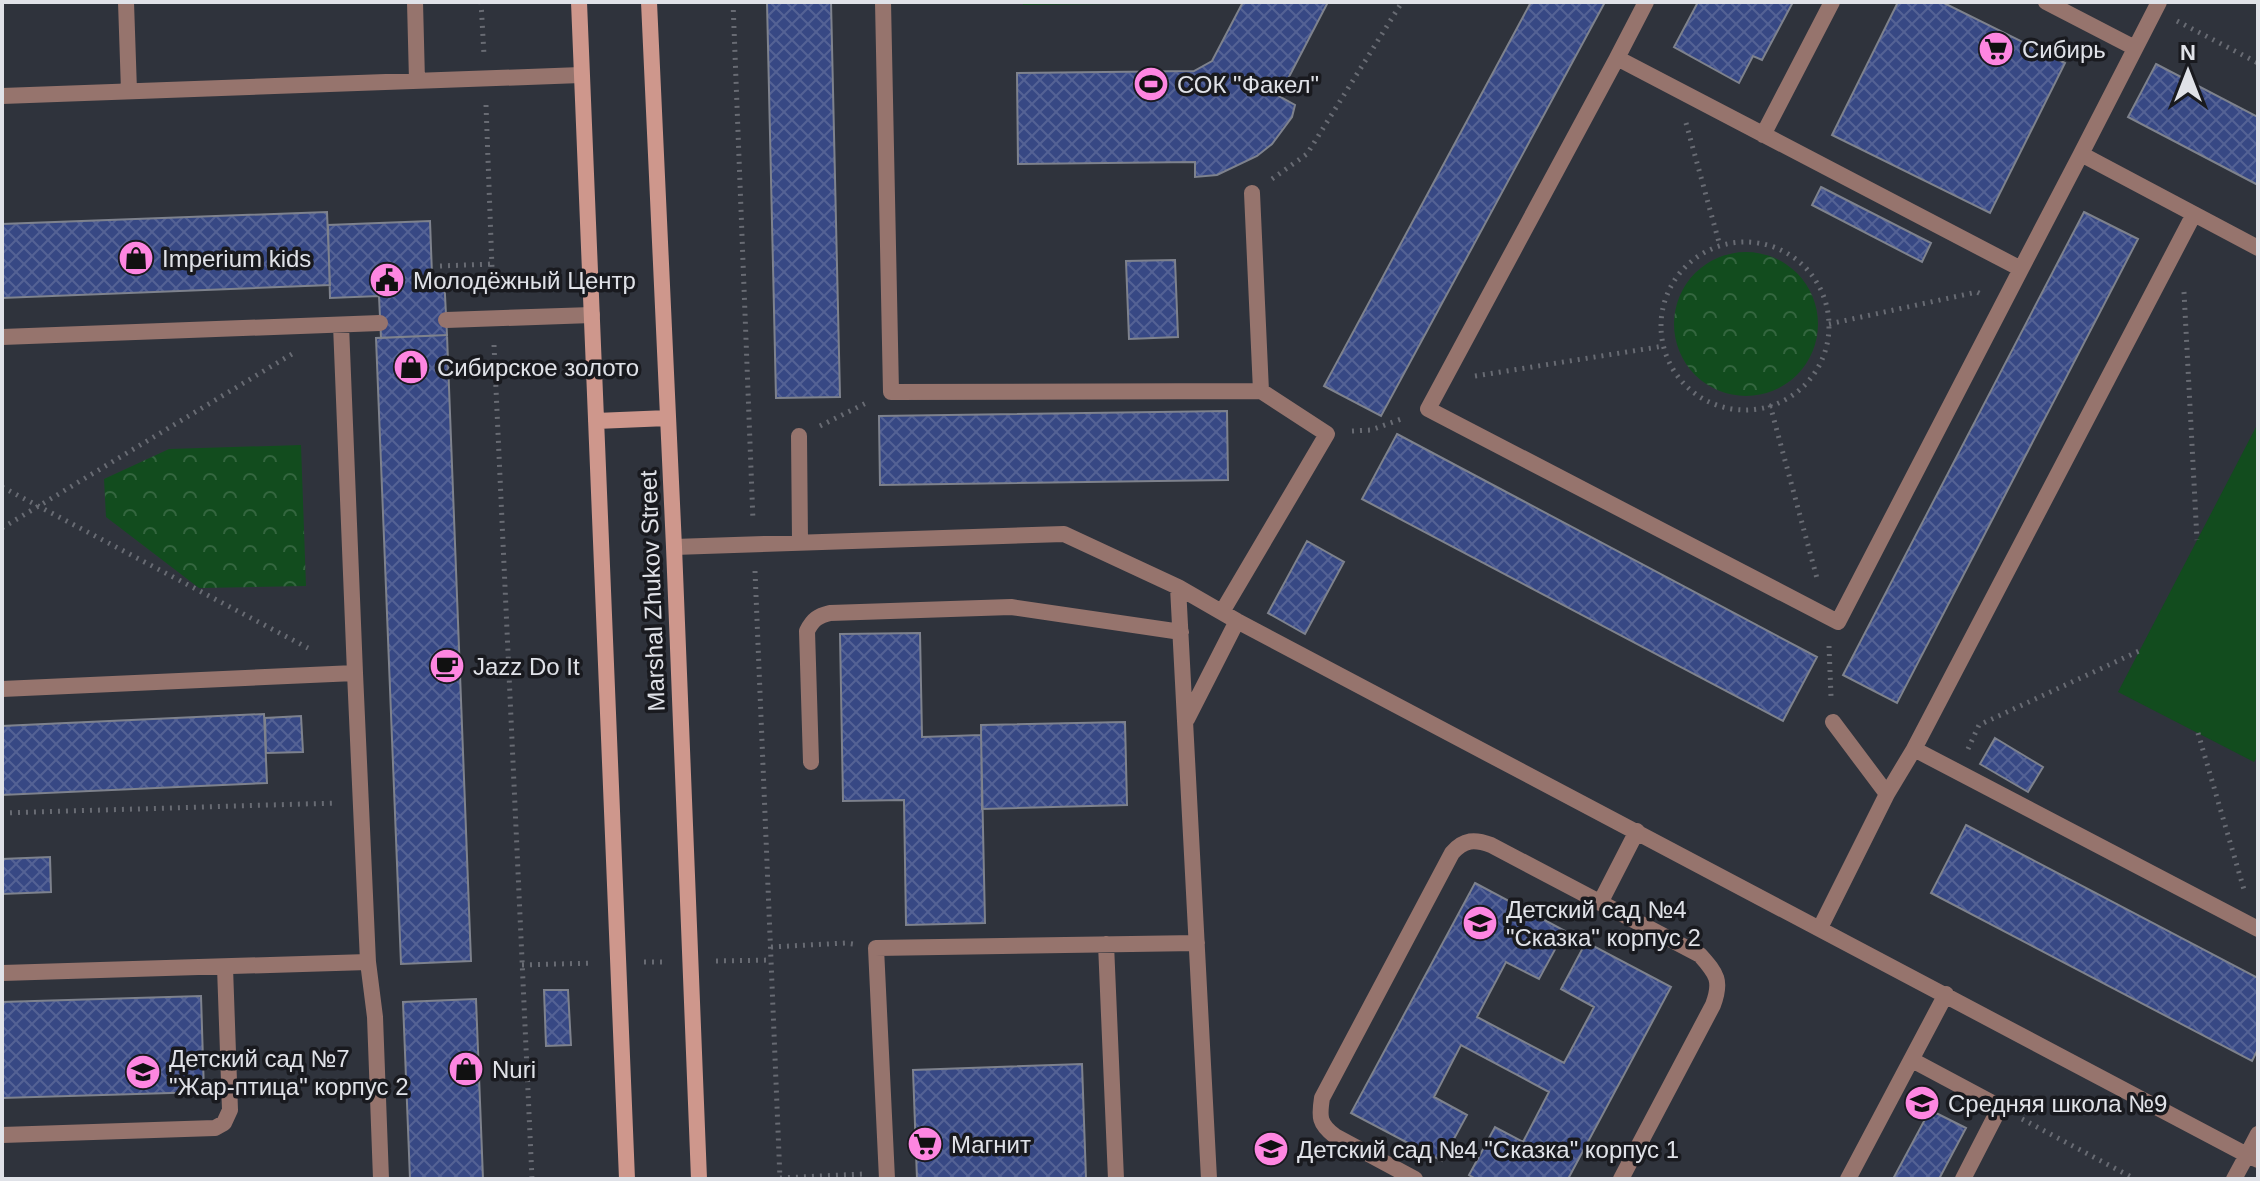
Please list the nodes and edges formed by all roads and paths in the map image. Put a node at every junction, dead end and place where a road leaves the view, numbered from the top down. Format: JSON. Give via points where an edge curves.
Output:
{"nodes":[{"id":1,"x":126,"y":2,"type":"edge"},
{"id":2,"x":415,"y":2,"type":"edge"},
{"id":3,"x":481,"y":2,"type":"edge"},
{"id":4,"x":579,"y":2,"type":"edge"},
{"id":5,"x":649,"y":2,"type":"edge"},
{"id":6,"x":733,"y":2,"type":"edge"},
{"id":7,"x":883,"y":2,"type":"edge"},
{"id":8,"x":1402,"y":2,"type":"edge"},
{"id":9,"x":1646,"y":2,"type":"edge"},
{"id":10,"x":1832,"y":2,"type":"edge"},
{"id":11,"x":2046,"y":2,"type":"edge"},
{"id":12,"x":2157,"y":6,"type":"edge"},
{"id":13,"x":2135,"y":48,"type":"junction"},
{"id":14,"x":1617,"y":58,"type":"junction"},
{"id":15,"x":2258,"y":63,"type":"edge"},
{"id":16,"x":581,"y":75,"type":"junction"},
{"id":17,"x":485,"y":78,"type":"junction"},
{"id":18,"x":417,"y":81,"type":"junction"},
{"id":19,"x":129,"y":91,"type":"junction"},
{"id":20,"x":2,"y":96,"type":"edge"},
{"id":21,"x":1696,"y":100,"type":"junction"},
{"id":22,"x":1763,"y":135,"type":"junction"},
{"id":23,"x":2081,"y":154,"type":"junction"},
{"id":24,"x":1252,"y":193,"type":"joint"},
{"id":25,"x":2194,"y":214,"type":"junction"},
{"id":26,"x":1720,"y":246,"type":"junction"},
{"id":27,"x":2258,"y":248,"type":"edge"},
{"id":28,"x":492,"y":264,"type":"junction"},
{"id":29,"x":440,"y":266,"type":"dead end"},
{"id":30,"x":2021,"y":269,"type":"junction"},
{"id":31,"x":2184,"y":287,"type":"dead end"},
{"id":32,"x":2003,"y":305,"type":"junction"},
{"id":33,"x":592,"y":315,"type":"junction"},
{"id":34,"x":493,"y":318,"type":"junction"},
{"id":35,"x":446,"y":320,"type":"dead end"},
{"id":36,"x":380,"y":323,"type":"dead end"},
{"id":37,"x":1829,"y":324,"type":"junction"},
{"id":38,"x":341,"y":325,"type":"junction"},
{"id":39,"x":2,"y":337,"type":"edge"},
{"id":40,"x":1664,"y":346,"type":"junction"},
{"id":41,"x":300,"y":350,"type":"dead end"},
{"id":42,"x":1443,"y":382,"type":"junction"},
{"id":43,"x":1261,"y":391,"type":"junction"},
{"id":44,"x":891,"y":392,"type":"junction"},
{"id":45,"x":1770,"y":405,"type":"junction"},
{"id":46,"x":1428,"y":409,"type":"junction"},
{"id":47,"x":668,"y":418,"type":"junction"},
{"id":48,"x":596,"y":421,"type":"junction"},
{"id":49,"x":1327,"y":434,"type":"junction"},
{"id":50,"x":799,"y":436,"type":"joint"},
{"id":51,"x":2,"y":487,"type":"edge"},
{"id":52,"x":40,"y":505,"type":"junction"},
{"id":53,"x":2,"y":528,"type":"edge"},
{"id":54,"x":2197,"y":540,"type":"dead end"},
{"id":55,"x":800,"y":541,"type":"junction"},
{"id":56,"x":754,"y":543,"type":"junction"},
{"id":57,"x":674,"y":547,"type":"junction"},
{"id":58,"x":1178,"y":587,"type":"junction"},
{"id":59,"x":1222,"y":612,"type":"junction"},
{"id":60,"x":1827,"y":616,"type":"junction"},
{"id":61,"x":1237,"y":621,"type":"junction"},
{"id":62,"x":1181,"y":632,"type":"junction"},
{"id":63,"x":314,"y":651,"type":"dead end"},
{"id":64,"x":2139,"y":651,"type":"dead end"},
{"id":65,"x":355,"y":673,"type":"junction"},
{"id":66,"x":2,"y":689,"type":"edge"},
{"id":67,"x":1186,"y":721,"type":"junction"},
{"id":68,"x":1833,"y":722,"type":"joint"},
{"id":69,"x":2198,"y":733,"type":"dead end"},
{"id":70,"x":1914,"y":749,"type":"junction"},
{"id":71,"x":811,"y":762,"type":"dead end"},
{"id":72,"x":1956,"y":771,"type":"junction"},
{"id":73,"x":1887,"y":794,"type":"junction"},
{"id":74,"x":361,"y":803,"type":"junction"},
{"id":75,"x":2,"y":813,"type":"edge"},
{"id":76,"x":1637,"y":831,"type":"junction"},
{"id":77,"x":1600,"y":903,"type":"junction"},
{"id":78,"x":1820,"y":928,"type":"junction"},
{"id":79,"x":2256,"y":928,"type":"edge"},
{"id":80,"x":1197,"y":943,"type":"junction"},
{"id":81,"x":1106,"y":944,"type":"junction"},
{"id":82,"x":771,"y":947,"type":"junction"},
{"id":83,"x":876,"y":948,"type":"junction"},
{"id":84,"x":368,"y":962,"type":"junction"},
{"id":85,"x":225,"y":967,"type":"junction"},
{"id":86,"x":2,"y":973,"type":"edge"},
{"id":87,"x":1946,"y":994,"type":"junction"},
{"id":88,"x":1912,"y":1060,"type":"junction"},
{"id":89,"x":2000,"y":1107,"type":"junction"},
{"id":90,"x":2258,"y":1134,"type":"edge"},
{"id":91,"x":2,"y":1135,"type":"edge"},
{"id":92,"x":2253,"y":1158,"type":"edge"},
{"id":93,"x":886,"y":1176,"type":"edge"},
{"id":94,"x":381,"y":1179,"type":"edge"},
{"id":95,"x":532,"y":1179,"type":"edge"},
{"id":96,"x":627,"y":1179,"type":"edge"},
{"id":97,"x":699,"y":1179,"type":"edge"},
{"id":98,"x":780,"y":1179,"type":"edge"},
{"id":99,"x":1116,"y":1179,"type":"edge"},
{"id":100,"x":1209,"y":1179,"type":"edge"},
{"id":101,"x":1415,"y":1179,"type":"edge"},
{"id":102,"x":1621,"y":1179,"type":"edge"},
{"id":103,"x":1848,"y":1179,"type":"edge"},
{"id":104,"x":1963,"y":1179,"type":"edge"},
{"id":105,"x":2135,"y":1179,"type":"edge"},
{"id":106,"x":2234,"y":1179,"type":"edge"}],
"edges":[{"from":1,"to":19,"type":"lane"},
{"from":2,"to":18,"type":"lane"},
{"from":3,"to":17,"type":"path"},
{"from":4,"to":16,"type":"main road","name":"Marshal Zhukov Street"},
{"from":5,"to":47,"type":"main road","name":"Marshal Zhukov Street"},
{"from":6,"to":56,"type":"path"},
{"from":7,"to":44,"type":"lane"},
{"from":8,"to":24,"type":"path","via":[[1307,154]]},
{"from":9,"to":14,"type":"lane"},
{"from":10,"to":22,"type":"lane"},
{"from":11,"to":13,"type":"lane"},
{"from":12,"to":13,"type":"lane"},
{"from":12,"to":15,"type":"path"},
{"from":13,"to":23,"type":"lane"},
{"from":14,"to":21,"type":"lane"},
{"from":14,"to":42,"type":"lane"},
{"from":16,"to":17,"type":"lane"},
{"from":16,"to":33,"type":"main road","name":"Marshal Zhukov Street"},
{"from":17,"to":18,"type":"lane"},
{"from":17,"to":28,"type":"path"},
{"from":18,"to":19,"type":"lane"},
{"from":19,"to":20,"type":"lane"},
{"from":21,"to":22,"type":"lane"},
{"from":21,"to":26,"type":"path","via":[[1686,122]]},
{"from":22,"to":30,"type":"lane"},
{"from":23,"to":25,"type":"lane"},
{"from":23,"to":30,"type":"lane"},
{"from":24,"to":43,"type":"lane"},
{"from":25,"to":27,"type":"lane"},
{"from":25,"to":70,"type":"lane"},
{"from":26,"to":37,"type":"path","via":[[1758,242],[1785,252],[1808,270],[1824,295]]},
{"from":26,"to":40,"type":"path","via":[[1679,273],[1665,299],[1660,327]]},
{"from":28,"to":29,"type":"path"},
{"from":28,"to":34,"type":"path"},
{"from":30,"to":32,"type":"lane"},
{"from":31,"to":54,"type":"path"},
{"from":32,"to":37,"type":"path","via":[[1977,292]]},
{"from":32,"to":60,"type":"lane","via":[[1838,622]]},
{"from":33,"to":34,"type":"lane"},
{"from":33,"to":48,"type":"main road","name":"Marshal Zhukov Street"},
{"from":34,"to":35,"type":"lane"},
{"from":34,"to":95,"type":"path"},
{"from":36,"to":38,"type":"lane"},
{"from":37,"to":45,"type":"path","via":[[1825,353],[1811,379],[1789,398]]},
{"from":38,"to":39,"type":"lane"},
{"from":38,"to":65,"type":"lane"},
{"from":40,"to":42,"type":"path"},
{"from":40,"to":45,"type":"path","via":[[1681,382],[1704,400],[1732,409]]},
{"from":41,"to":52,"type":"path"},
{"from":42,"to":46,"type":"lane"},
{"from":43,"to":44,"type":"lane"},
{"from":43,"to":49,"type":"lane"},
{"from":44,"to":50,"type":"path"},
{"from":45,"to":60,"type":"path"},
{"from":46,"to":49,"type":"path","via":[[1371,430]]},
{"from":46,"to":60,"type":"lane"},
{"from":47,"to":48,"type":"main road"},
{"from":47,"to":57,"type":"main road","name":"Marshal Zhukov Street"},
{"from":48,"to":96,"type":"main road","name":"Marshal Zhukov Street"},
{"from":49,"to":59,"type":"lane"},
{"from":50,"to":55,"type":"lane"},
{"from":51,"to":52,"type":"path"},
{"from":52,"to":53,"type":"path"},
{"from":52,"to":63,"type":"path"},
{"from":55,"to":56,"type":"lane"},
{"from":55,"to":58,"type":"lane","via":[[1064,534]]},
{"from":56,"to":57,"type":"lane"},
{"from":56,"to":82,"type":"path"},
{"from":57,"to":97,"type":"main road","name":"Marshal Zhukov Street"},
{"from":58,"to":59,"type":"lane"},
{"from":58,"to":62,"type":"lane"},
{"from":59,"to":61,"type":"lane"},
{"from":60,"to":68,"type":"path"},
{"from":61,"to":67,"type":"lane"},
{"from":61,"to":76,"type":"lane"},
{"from":62,"to":67,"type":"lane"},
{"from":62,"to":71,"type":"lane","via":[[1011,607],[819,615],[807,631]]},
{"from":64,"to":72,"type":"path","via":[[1979,725]]},
{"from":65,"to":66,"type":"lane"},
{"from":65,"to":74,"type":"lane"},
{"from":67,"to":80,"type":"lane"},
{"from":68,"to":73,"type":"lane"},
{"from":69,"to":79,"type":"path"},
{"from":70,"to":72,"type":"lane"},
{"from":70,"to":73,"type":"lane"},
{"from":72,"to":79,"type":"lane"},
{"from":73,"to":78,"type":"lane"},
{"from":74,"to":75,"type":"path"},
{"from":74,"to":84,"type":"lane"},
{"from":76,"to":77,"type":"lane"},
{"from":76,"to":78,"type":"lane"},
{"from":77,"to":101,"type":"lane","via":[[1481,841],[1459,845],[1452,853],[1322,1098],[1319,1113],[1324,1128],[1335,1136]]},
{"from":77,"to":102,"type":"lane","via":[[1700,955],[1718,979],[1713,1005]]},
{"from":78,"to":87,"type":"lane"},
{"from":80,"to":81,"type":"lane"},
{"from":80,"to":100,"type":"lane"},
{"from":81,"to":83,"type":"lane"},
{"from":81,"to":99,"type":"lane"},
{"from":82,"to":83,"type":"path","via":[[846,943]]},
{"from":82,"to":98,"type":"path"},
{"from":83,"to":93,"type":"lane"},
{"from":84,"to":85,"type":"lane"},
{"from":84,"to":94,"type":"lane"},
{"from":85,"to":86,"type":"lane"},
{"from":85,"to":91,"type":"lane","via":[[230,1110],[224,1123],[215,1128]]},
{"from":87,"to":88,"type":"lane"},
{"from":87,"to":92,"type":"lane"},
{"from":88,"to":89,"type":"lane"},
{"from":88,"to":103,"type":"lane"},
{"from":89,"to":104,"type":"lane"},
{"from":89,"to":105,"type":"path"},
{"from":90,"to":92,"type":"lane"},
{"from":92,"to":106,"type":"lane"},
{"from":93,"to":98,"type":"path"}]}
